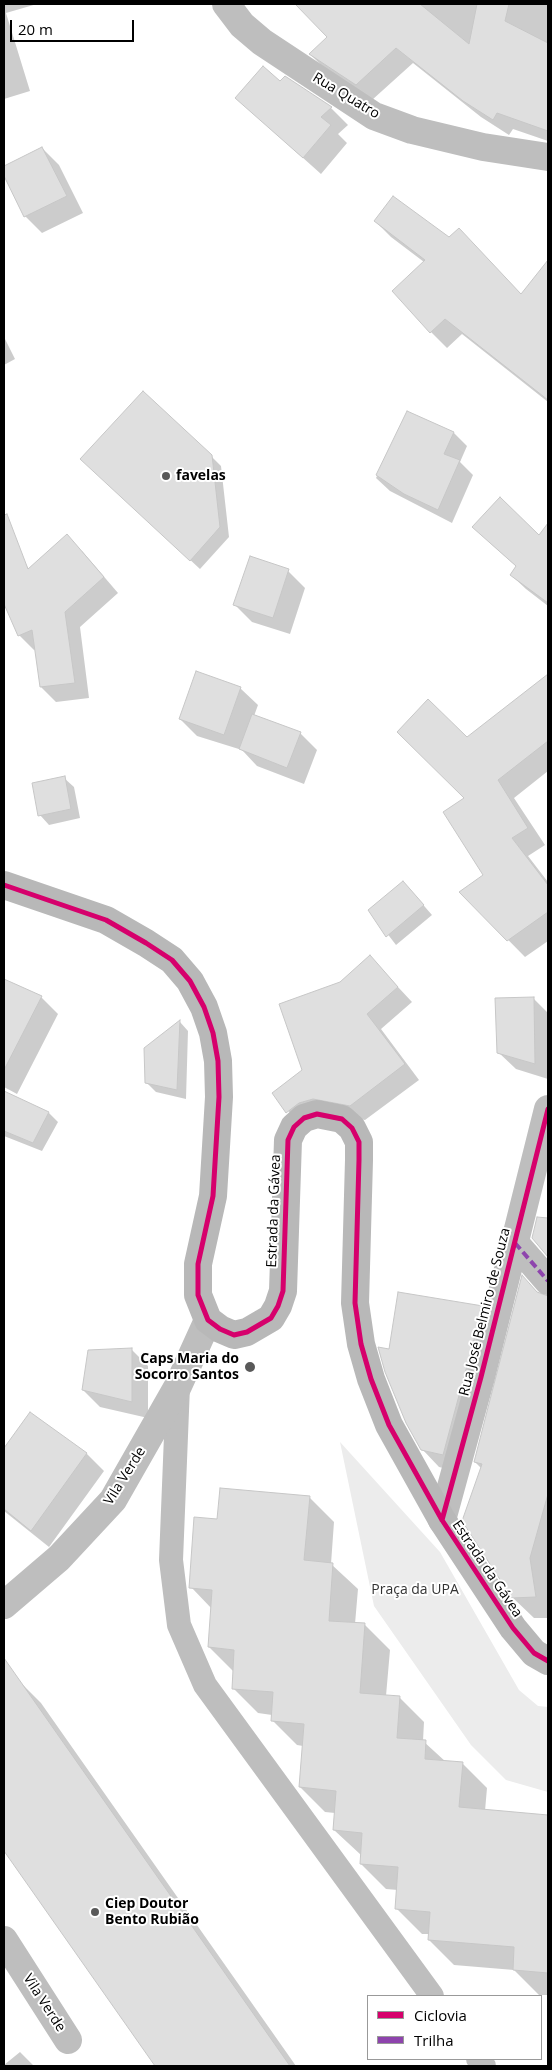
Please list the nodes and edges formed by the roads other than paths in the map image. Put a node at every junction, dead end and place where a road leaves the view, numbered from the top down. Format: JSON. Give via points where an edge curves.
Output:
{"nodes":[{"id":1,"x":226,"y":4,"type":"edge"},
{"id":2,"x":548,"y":157,"type":"edge"},
{"id":3,"x":4,"y":885,"type":"edge"},
{"id":4,"x":548,"y":1109,"type":"edge"},
{"id":5,"x":514,"y":1242,"type":"junction"},
{"id":6,"x":548,"y":1281,"type":"edge"},
{"id":7,"x":208,"y":1320,"type":"junction"},
{"id":8,"x":178,"y":1386,"type":"junction"},
{"id":9,"x":442,"y":1520,"type":"junction"},
{"id":10,"x":4,"y":1605,"type":"edge"},
{"id":11,"x":548,"y":1661,"type":"edge"},
{"id":12,"x":4,"y":1940,"type":"edge"},
{"id":13,"x":431,"y":1995,"type":"edge"},
{"id":14,"x":68,"y":2040,"type":"dead end"}],
"edges":[{"from":1,"to":2,"type":"street","name":"Rua Quatro","via":[[242,25],[262,42],[374,116],[421,132],[483,147]]},
{"from":3,"to":7,"type":"street","via":[[106,920],[146,943],[172,960],[190,981],[204,1007],[218,1061],[219,1097],[213,1196],[198,1264],[198,1295]]},
{"from":4,"to":5,"type":"street","name":"Rua José Belmiro de Souza"},
{"from":5,"to":6,"type":"street"},
{"from":5,"to":9,"type":"street","name":"Rua José Belmiro de Souza"},
{"from":7,"to":8,"type":"street","name":"Vila Verde"},
{"from":7,"to":9,"type":"street","name":"Estrada da Gávea","via":[[234,1335],[260,1326],[271,1318],[283,1292],[288,1140],[294,1127],[304,1118],[317,1114],[342,1119],[352,1128],[359,1142],[354,1303],[360,1344],[389,1425]]},
{"from":8,"to":10,"type":"street","name":"Vila Verde","via":[[113,1500],[59,1558]]},
{"from":8,"to":13,"type":"lane","via":[[171,1560],[179,1625],[205,1685]]},
{"from":9,"to":11,"type":"street","name":"Estrada da Gávea","via":[[513,1628],[534,1653]]},
{"from":12,"to":14,"type":"street","name":"Vila Verde"}]}
